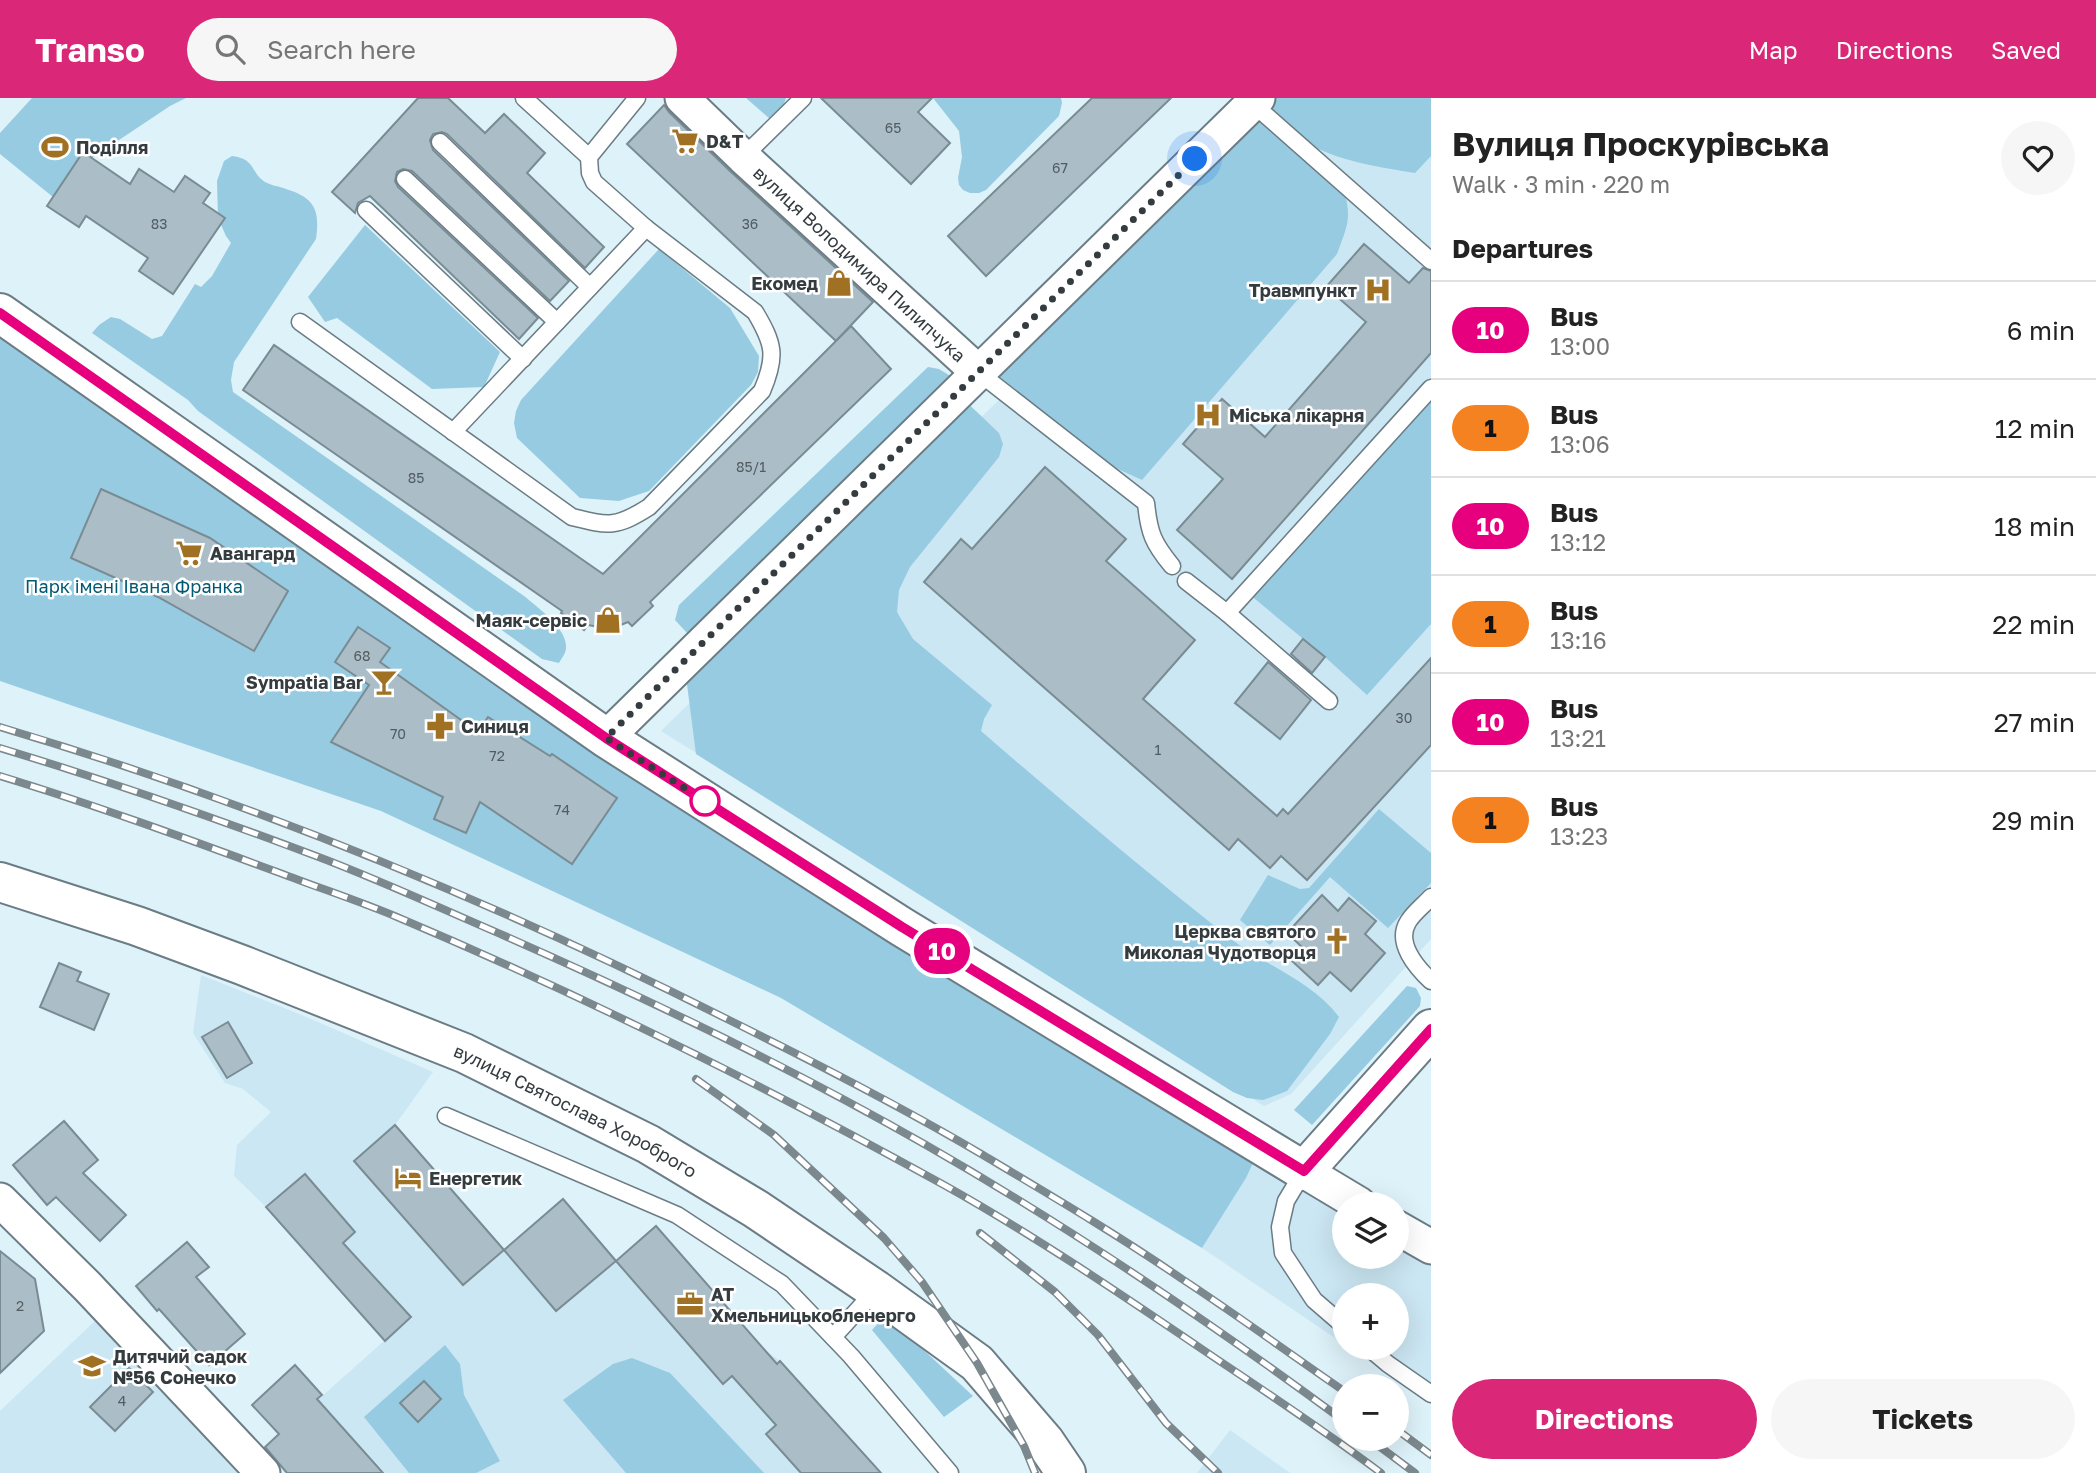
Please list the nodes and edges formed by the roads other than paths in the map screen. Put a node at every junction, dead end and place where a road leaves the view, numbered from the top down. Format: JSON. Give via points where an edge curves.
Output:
{"nodes":[{"id":1,"x":524,"y":98,"type":"edge"},
{"id":2,"x":637,"y":98,"type":"edge"},
{"id":3,"x":682,"y":98,"type":"edge"},
{"id":4,"x":803,"y":98,"type":"edge"},
{"id":5,"x":1255,"y":101,"type":"edge"},
{"id":6,"x":440,"y":142,"type":"dead end"},
{"id":7,"x":589,"y":157,"type":"junction"},
{"id":8,"x":743,"y":157,"type":"junction"},
{"id":9,"x":405,"y":179,"type":"dead end"},
{"id":10,"x":366,"y":210,"type":"dead end"},
{"id":11,"x":646,"y":228,"type":"junction"},
{"id":12,"x":1431,"y":261,"type":"edge"},
{"id":13,"x":590,"y":287,"type":"junction"},
{"id":14,"x":0,"y":313,"type":"edge"},
{"id":15,"x":300,"y":322,"type":"dead end"},
{"id":16,"x":557,"y":322,"type":"junction"},
{"id":17,"x":523,"y":359,"type":"junction"},
{"id":18,"x":978,"y":372,"type":"junction"},
{"id":19,"x":1431,"y":388,"type":"edge"},
{"id":20,"x":453,"y":432,"type":"junction"},
{"id":21,"x":1172,"y":566,"type":"dead end"},
{"id":22,"x":1185,"y":581,"type":"dead end"},
{"id":23,"x":1227,"y":613,"type":"junction"},
{"id":24,"x":1328,"y":701,"type":"dead end"},
{"id":25,"x":606,"y":738,"type":"junction"},
{"id":26,"x":0,"y":882,"type":"edge"},
{"id":27,"x":1431,"y":897,"type":"edge"},
{"id":28,"x":1431,"y":981,"type":"edge"},
{"id":29,"x":1431,"y":1029,"type":"edge"},
{"id":30,"x":446,"y":1116,"type":"dead end"},
{"id":31,"x":1304,"y":1171,"type":"junction"},
{"id":32,"x":1339,"y":1192,"type":"edge"},
{"id":33,"x":0,"y":1200,"type":"edge"},
{"id":34,"x":1409,"y":1234,"type":"edge"},
{"id":35,"x":1431,"y":1247,"type":"edge"},
{"id":36,"x":876,"y":1290,"type":"junction"},
{"id":37,"x":1332,"y":1316,"type":"edge"},
{"id":38,"x":833,"y":1337,"type":"junction"},
{"id":39,"x":1383,"y":1360,"type":"edge"},
{"id":40,"x":1431,"y":1394,"type":"edge"},
{"id":41,"x":263,"y":1473,"type":"edge"},
{"id":42,"x":950,"y":1473,"type":"edge"},
{"id":43,"x":1066,"y":1473,"type":"edge"}],
"edges":[{"from":1,"to":7,"type":"lane"},
{"from":2,"to":7,"type":"lane"},
{"from":3,"to":8,"type":"street","name":"вулиця Володимира Пилипчука"},
{"from":4,"to":8,"type":"lane"},
{"from":5,"to":12,"type":"lane"},
{"from":5,"to":18,"type":"street"},
{"from":6,"to":13,"type":"lane"},
{"from":7,"to":11,"type":"lane","via":[[594,182]]},
{"from":8,"to":18,"type":"street","name":"вулиця Володимира Пилипчука"},
{"from":9,"to":16,"type":"lane"},
{"from":10,"to":17,"type":"lane"},
{"from":11,"to":13,"type":"lane"},
{"from":11,"to":20,"type":"lane","via":[[755,312],[772,348],[771,370],[762,391],[649,507],[618,524],[572,517]]},
{"from":13,"to":16,"type":"lane"},
{"from":14,"to":25,"type":"main road"},
{"from":15,"to":20,"type":"lane"},
{"from":16,"to":17,"type":"lane"},
{"from":17,"to":20,"type":"lane"},
{"from":18,"to":21,"type":"lane","via":[[1146,503],[1156,547]]},
{"from":18,"to":25,"type":"street"},
{"from":19,"to":23,"type":"lane"},
{"from":22,"to":23,"type":"lane"},
{"from":23,"to":24,"type":"lane"},
{"from":25,"to":31,"type":"main road","via":[[902,927]]},
{"from":26,"to":36,"type":"main road","name":"вулиця Святослава Хороброго","via":[[160,934],[464,1053],[648,1144],[756,1209]]},
{"from":27,"to":28,"type":"lane","via":[[1406,924],[1404,942],[1414,964]]},
{"from":29,"to":31,"type":"main road"},
{"from":30,"to":38,"type":"lane","via":[[677,1215],[782,1284]]},
{"from":31,"to":32,"type":"street"},
{"from":31,"to":37,"type":"lane","via":[[1286,1201],[1280,1227],[1283,1253],[1314,1300]]},
{"from":33,"to":41,"type":"street","via":[[88,1286]]},
{"from":34,"to":35,"type":"street"},
{"from":36,"to":38,"type":"lane"},
{"from":36,"to":43,"type":"main road","name":"вулиця Святослава Хороброго","via":[[977,1363],[1045,1441]]},
{"from":38,"to":42,"type":"lane"},
{"from":39,"to":40,"type":"lane"}]}
